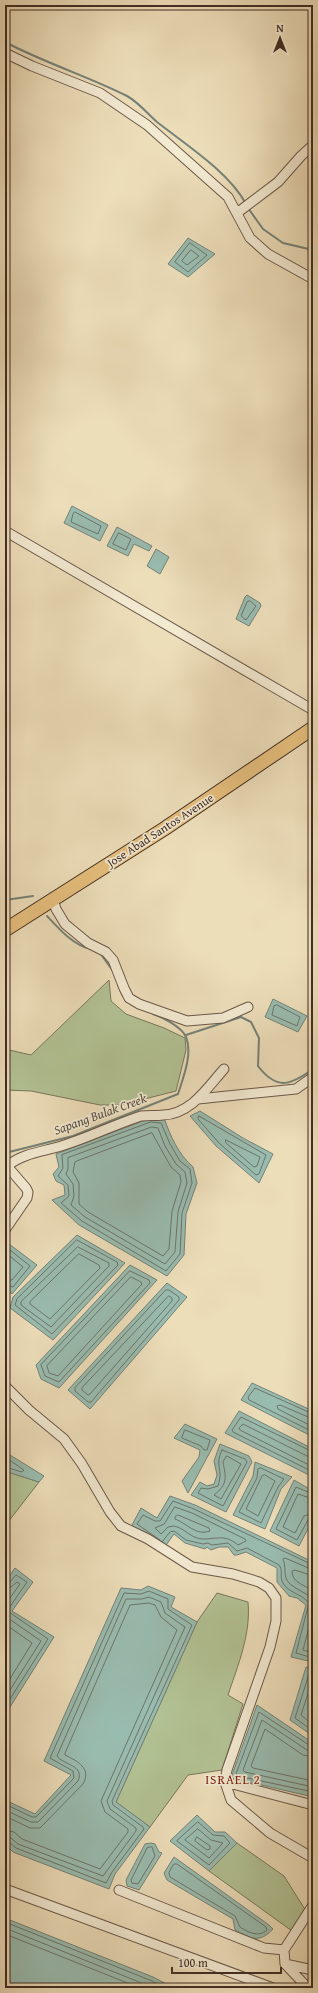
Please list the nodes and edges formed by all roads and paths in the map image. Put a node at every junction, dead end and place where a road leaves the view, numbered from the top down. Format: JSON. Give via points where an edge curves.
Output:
{"nodes":[{"id":1,"x":5,"y":53,"type":"edge"},
{"id":2,"x":313,"y":145,"type":"edge"},
{"id":3,"x":240,"y":211,"type":"junction"},
{"id":4,"x":313,"y":279,"type":"edge"},
{"id":5,"x":5,"y":531,"type":"edge"},
{"id":6,"x":313,"y":710,"type":"edge"},
{"id":7,"x":313,"y":728,"type":"edge"},
{"id":8,"x":53,"y":899,"type":"junction"},
{"id":9,"x":5,"y":930,"type":"edge"},
{"id":10,"x":248,"y":1007,"type":"dead end"},
{"id":11,"x":224,"y":1069,"type":"dead end"},
{"id":12,"x":313,"y":1077,"type":"edge"},
{"id":13,"x":198,"y":1099,"type":"junction"},
{"id":14,"x":5,"y":1230,"type":"edge"},
{"id":15,"x":5,"y":1386,"type":"edge"},
{"id":16,"x":225,"y":1782,"type":"junction"},
{"id":17,"x":313,"y":1805,"type":"edge"},
{"id":18,"x":313,"y":1858,"type":"edge"},
{"id":19,"x":5,"y":1889,"type":"edge"},
{"id":20,"x":118,"y":1890,"type":"dead end"},
{"id":21,"x":313,"y":1904,"type":"edge"},
{"id":22,"x":284,"y":1950,"type":"junction"},
{"id":23,"x":285,"y":1964,"type":"junction"},
{"id":24,"x":313,"y":1970,"type":"edge"},
{"id":25,"x":274,"y":1988,"type":"edge"},
{"id":26,"x":308,"y":1988,"type":"edge"}],
"edges":[{"from":1,"to":3,"type":"street","via":[[100,93],[147,125],[228,197]]},
{"from":2,"to":3,"type":"street","via":[[278,182]]},
{"from":3,"to":4,"type":"street","via":[[250,238],[268,254]]},
{"from":5,"to":6,"type":"street"},
{"from":7,"to":8,"type":"highway","name":"Jose Abad Santos Avenue","via":[[164,829]]},
{"from":8,"to":9,"type":"highway","name":"Jose Abad Santos Avenue"},
{"from":8,"to":10,"type":"street","via":[[56,910],[65,924],[88,943],[106,952],[113,960],[129,998],[187,1021],[223,1018]]},
{"from":11,"to":13,"type":"street"},
{"from":12,"to":13,"type":"street","via":[[296,1089]]},
{"from":13,"to":14,"type":"street","via":[[185,1110],[141,1116],[15,1160],[7,1166],[28,1192]]},
{"from":15,"to":16,"type":"street","via":[[64,1439],[121,1526],[148,1539],[192,1567],[233,1574],[259,1582],[269,1588],[276,1598],[276,1620],[270,1647]]},
{"from":16,"to":17,"type":"street"},
{"from":16,"to":18,"type":"street","via":[[230,1800],[270,1833]]},
{"from":19,"to":25,"type":"street"},
{"from":20,"to":22,"type":"street","via":[[264,1948]]},
{"from":21,"to":22,"type":"street"},
{"from":22,"to":23,"type":"street"},
{"from":23,"to":24,"type":"street"},
{"from":23,"to":26,"type":"street"}]}
